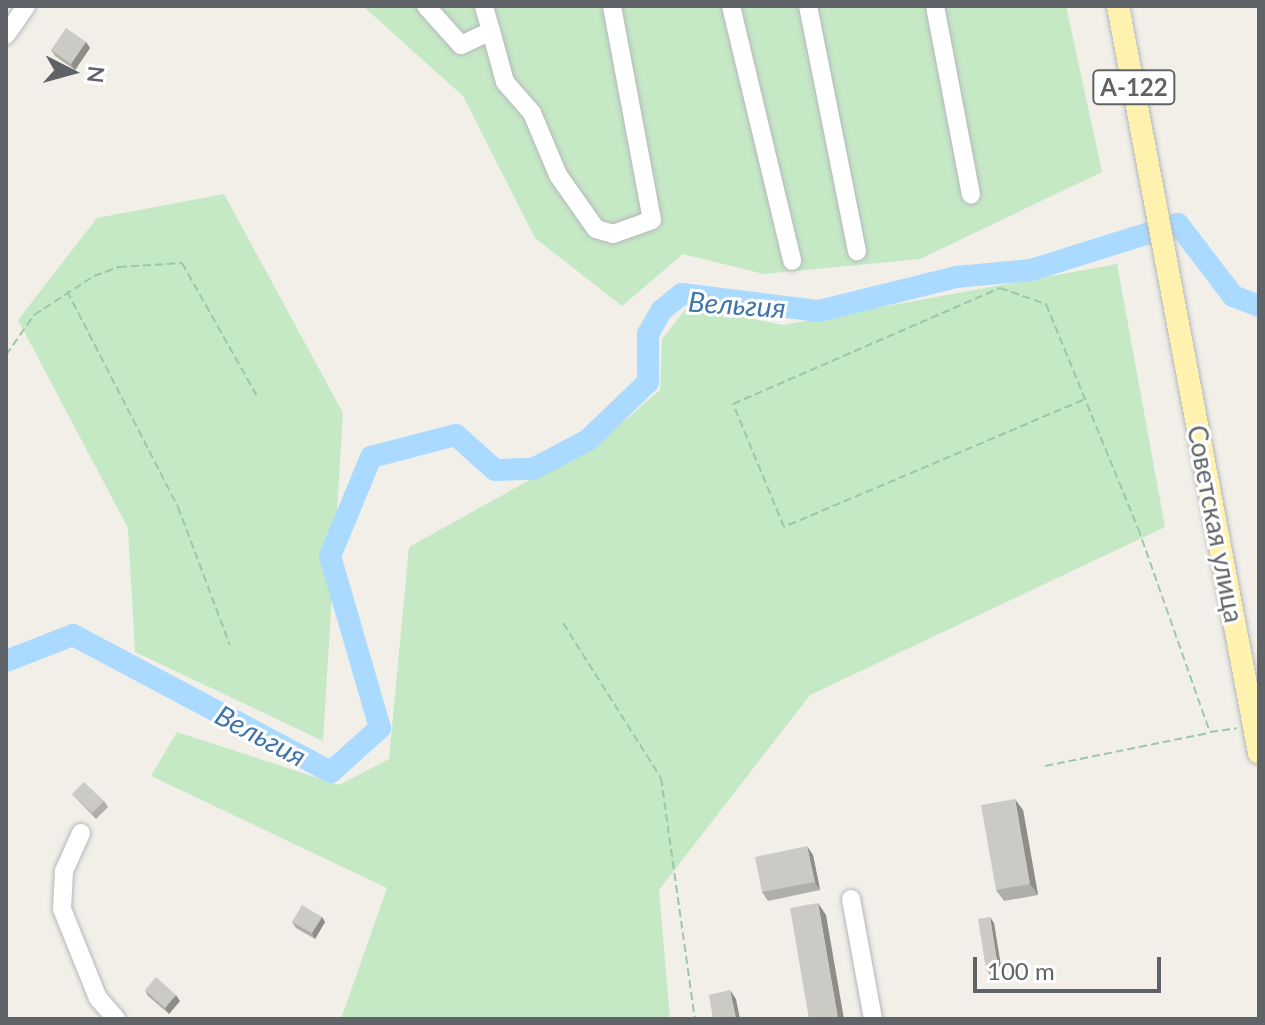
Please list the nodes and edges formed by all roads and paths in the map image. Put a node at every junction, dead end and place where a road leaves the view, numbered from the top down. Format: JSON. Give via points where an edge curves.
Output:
{"nodes":[{"id":1,"x":26,"y":6,"type":"edge"},
{"id":2,"x":426,"y":6,"type":"edge"},
{"id":3,"x":484,"y":6,"type":"edge"},
{"id":4,"x":612,"y":6,"type":"edge"},
{"id":5,"x":731,"y":6,"type":"edge"},
{"id":6,"x":808,"y":6,"type":"edge"},
{"id":7,"x":935,"y":6,"type":"edge"},
{"id":8,"x":1118,"y":6,"type":"edge"},
{"id":9,"x":491,"y":31,"type":"junction"},
{"id":10,"x":6,"y":35,"type":"edge"},
{"id":11,"x":971,"y":195,"type":"dead end"},
{"id":12,"x":857,"y":251,"type":"dead end"},
{"id":13,"x":792,"y":261,"type":"dead end"},
{"id":14,"x":67,"y":291,"type":"junction"},
{"id":15,"x":6,"y":355,"type":"edge"},
{"id":16,"x":257,"y":396,"type":"dead end"},
{"id":17,"x":1083,"y":400,"type":"junction"},
{"id":18,"x":563,"y":623,"type":"dead end"},
{"id":19,"x":230,"y":645,"type":"dead end"},
{"id":20,"x":1254,"y":726,"type":"junction"},
{"id":21,"x":1210,"y":732,"type":"junction"},
{"id":22,"x":1259,"y":753,"type":"edge"},
{"id":23,"x":1045,"y":766,"type":"dead end"},
{"id":24,"x":81,"y":833,"type":"dead end"},
{"id":25,"x":851,"y":899,"type":"dead end"},
{"id":26,"x":116,"y":1019,"type":"edge"},
{"id":27,"x":695,"y":1019,"type":"edge"},
{"id":28,"x":873,"y":1019,"type":"edge"}],
"edges":[{"from":1,"to":10,"type":"street"},
{"from":2,"to":9,"type":"street","via":[[461,45]]},
{"from":3,"to":9,"type":"street"},
{"from":4,"to":9,"type":"street","via":[[652,220],[613,234],[596,229],[558,175],[532,113],[505,82]]},
{"from":5,"to":13,"type":"street"},
{"from":6,"to":12,"type":"street"},
{"from":7,"to":11,"type":"street"},
{"from":8,"to":20,"type":"main road","name":"Советская улица","number":"А-122"},
{"from":14,"to":15,"type":"path","via":[[34,315]]},
{"from":14,"to":16,"type":"path","via":[[119,267],[182,263]]},
{"from":14,"to":19,"type":"path","via":[[178,507]]},
{"from":17,"to":17,"type":"path","via":[[784,527],[733,404],[1000,288],[1046,304]]},
{"from":17,"to":21,"type":"path","via":[[1138,528]]},
{"from":18,"to":27,"type":"path","via":[[661,778]]},
{"from":20,"to":21,"type":"path"},
{"from":20,"to":22,"type":"main road","name":"Советская улица","number":"А-122"},
{"from":21,"to":23,"type":"path"},
{"from":24,"to":26,"type":"street","via":[[64,871],[62,909],[98,998]]},
{"from":25,"to":28,"type":"street"}]}
